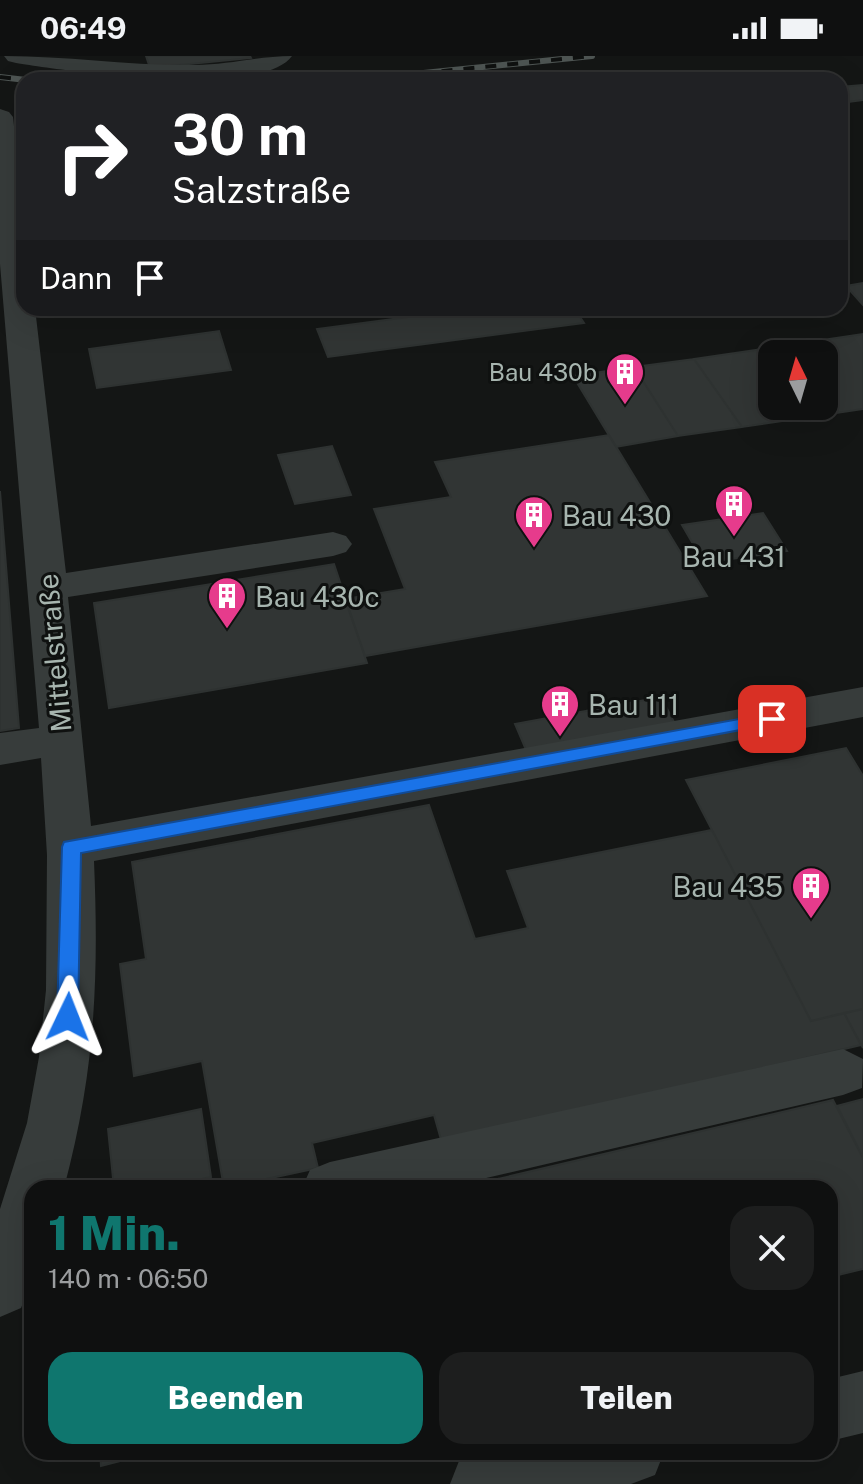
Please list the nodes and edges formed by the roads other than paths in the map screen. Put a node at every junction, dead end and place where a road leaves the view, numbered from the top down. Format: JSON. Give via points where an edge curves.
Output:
{"nodes":[{"id":1,"x":280,"y":56,"type":"edge"},
{"id":2,"x":31,"y":57,"type":"edge"},
{"id":3,"x":0,"y":117,"type":"edge"},
{"id":4,"x":16,"y":208,"type":"edge"},
{"id":5,"x":16,"y":414,"type":"edge"},
{"id":6,"x":333,"y":544,"type":"dead end"},
{"id":7,"x":48,"y":588,"type":"junction"},
{"id":8,"x":863,"y":702,"type":"edge"},
{"id":9,"x":61,"y":740,"type":"junction"},
{"id":10,"x":0,"y":749,"type":"edge"},
{"id":11,"x":71,"y":847,"type":"junction"},
{"id":12,"x":843,"y":1072,"type":"dead end"},
{"id":13,"x":36,"y":1180,"type":"edge"},
{"id":14,"x":365,"y":1180,"type":"edge"},
{"id":15,"x":863,"y":1402,"type":"edge"},
{"id":16,"x":838,"y":1408,"type":"edge"},
{"id":17,"x":594,"y":1460,"type":"edge"},
{"id":18,"x":482,"y":1484,"type":"edge"}],
"edges":[{"from":1,"to":2,"type":"street","via":[[259,66],[193,72],[113,69]]},
{"from":3,"to":4,"type":"street","name":"Mittelstraße"},
{"from":4,"to":5,"type":"street","name":"Mittelstraße"},
{"from":5,"to":7,"type":"street","name":"Mittelstraße"},
{"from":6,"to":7,"type":"street"},
{"from":7,"to":9,"type":"street","name":"Mittelstraße"},
{"from":8,"to":11,"type":"street"},
{"from":9,"to":10,"type":"street"},
{"from":9,"to":11,"type":"street","name":"Mittelstraße"},
{"from":11,"to":13,"type":"street","name":"Mittelstraße","via":[[72,921],[59,1106]]},
{"from":12,"to":14,"type":"street"},
{"from":15,"to":16,"type":"street"},
{"from":17,"to":18,"type":"street"}]}
